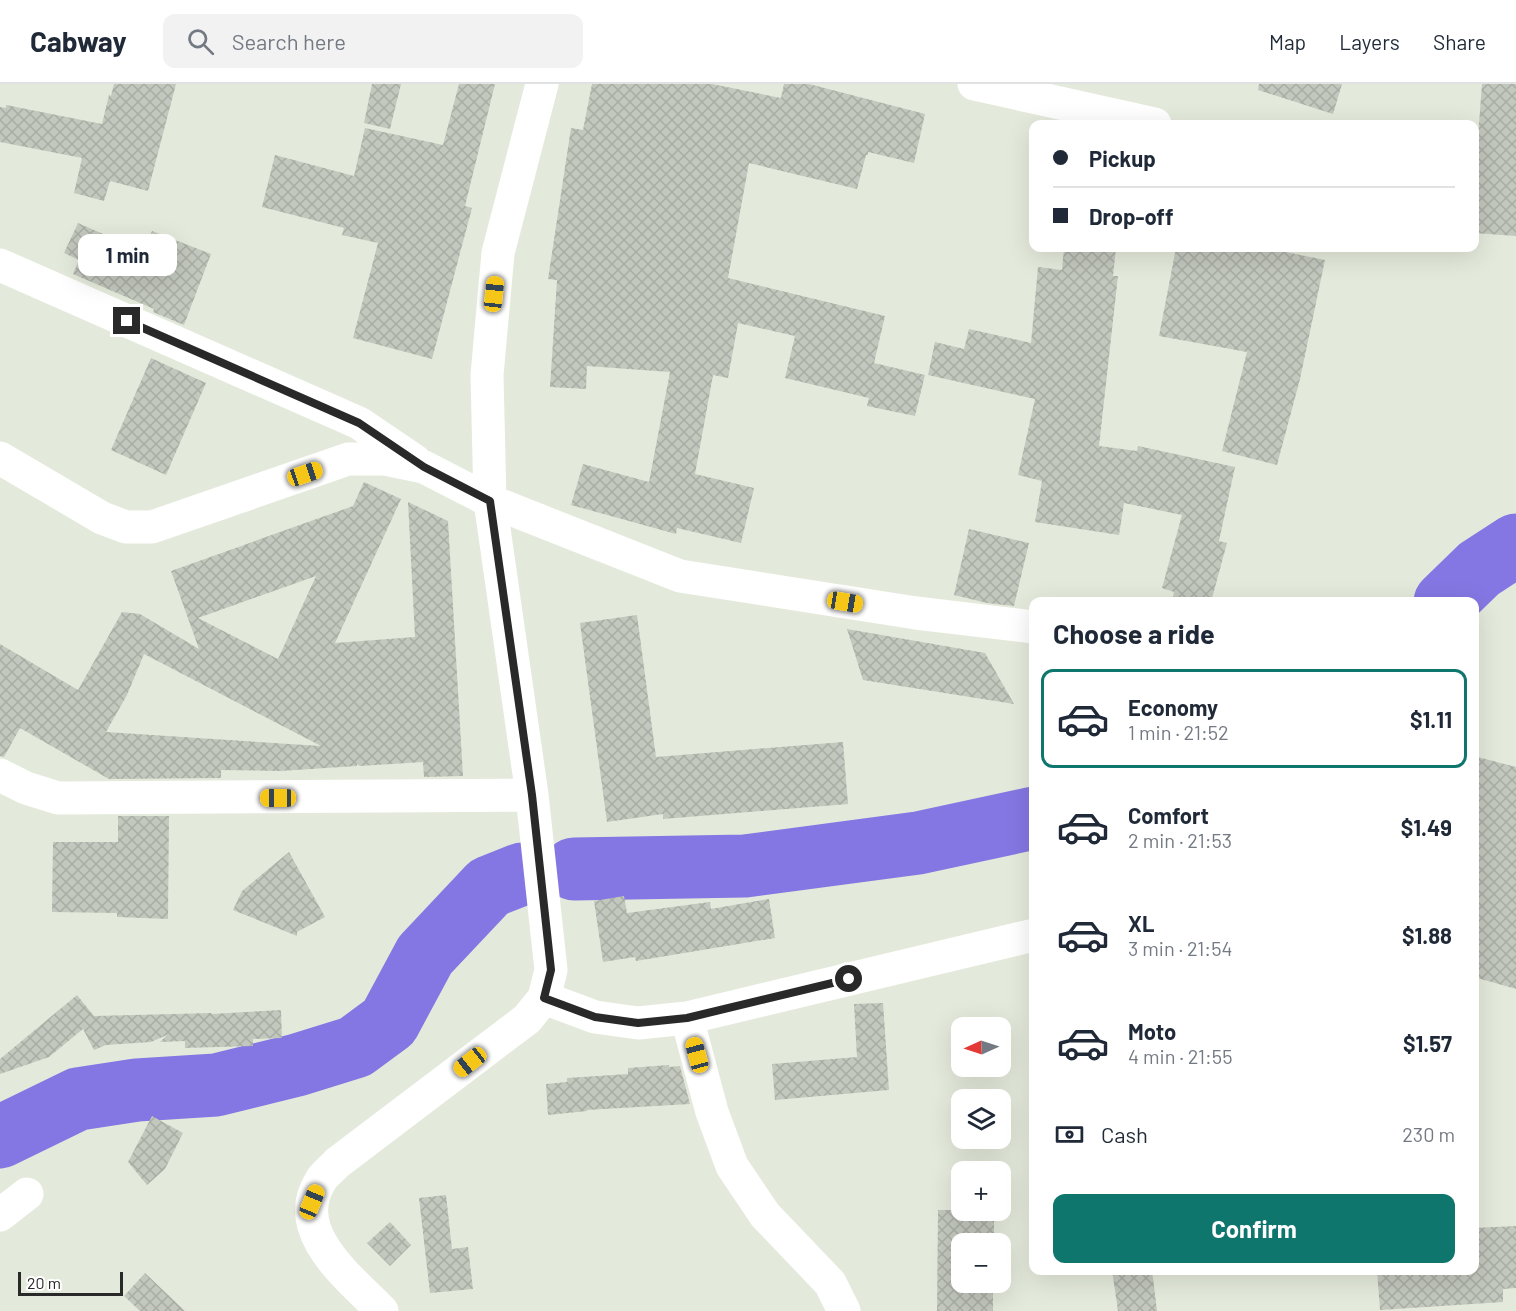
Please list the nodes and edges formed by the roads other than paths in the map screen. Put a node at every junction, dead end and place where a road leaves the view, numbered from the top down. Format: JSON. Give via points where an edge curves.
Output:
{"nodes":[{"id":1,"x":542,"y":84,"type":"edge"},
{"id":2,"x":974,"y":84,"type":"edge"},
{"id":3,"x":1137,"y":120,"type":"edge"},
{"id":4,"x":0,"y":265,"type":"edge"},
{"id":5,"x":0,"y":458,"type":"edge"},
{"id":6,"x":424,"y":467,"type":"junction"},
{"id":7,"x":490,"y":501,"type":"junction"},
{"id":8,"x":1029,"y":626,"type":"edge"},
{"id":9,"x":0,"y":775,"type":"edge"},
{"id":10,"x":532,"y":795,"type":"junction"},
{"id":11,"x":1029,"y":936,"type":"edge"},
{"id":12,"x":544,"y":998,"type":"junction"},
{"id":13,"x":687,"y":1018,"type":"junction"},
{"id":14,"x":27,"y":1194,"type":"dead end"},
{"id":15,"x":0,"y":1215,"type":"edge"},
{"id":16,"x":370,"y":1307,"type":"edge"},
{"id":17,"x":844,"y":1311,"type":"edge"}],
"edges":[{"from":1,"to":7,"type":"street","via":[[498,253],[487,375]]},
{"from":2,"to":3,"type":"street"},
{"from":4,"to":6,"type":"street","via":[[359,423]]},
{"from":5,"to":6,"type":"street","via":[[102,518],[126,527],[152,527],[348,459],[385,459]]},
{"from":6,"to":7,"type":"street"},
{"from":7,"to":8,"type":"street","via":[[680,576]]},
{"from":7,"to":10,"type":"street"},
{"from":9,"to":10,"type":"street","via":[[26,788],[70,799]]},
{"from":10,"to":12,"type":"street","via":[[551,970]]},
{"from":11,"to":13,"type":"street"},
{"from":12,"to":13,"type":"street","via":[[595,1017],[638,1023]]},
{"from":12,"to":16,"type":"street","via":[[527,1019],[337,1163],[321,1180],[312,1202],[314,1231],[326,1254]]},
{"from":13,"to":17,"type":"street","via":[[712,1112],[732,1166],[765,1215],[830,1283]]},
{"from":14,"to":15,"type":"street"}]}
